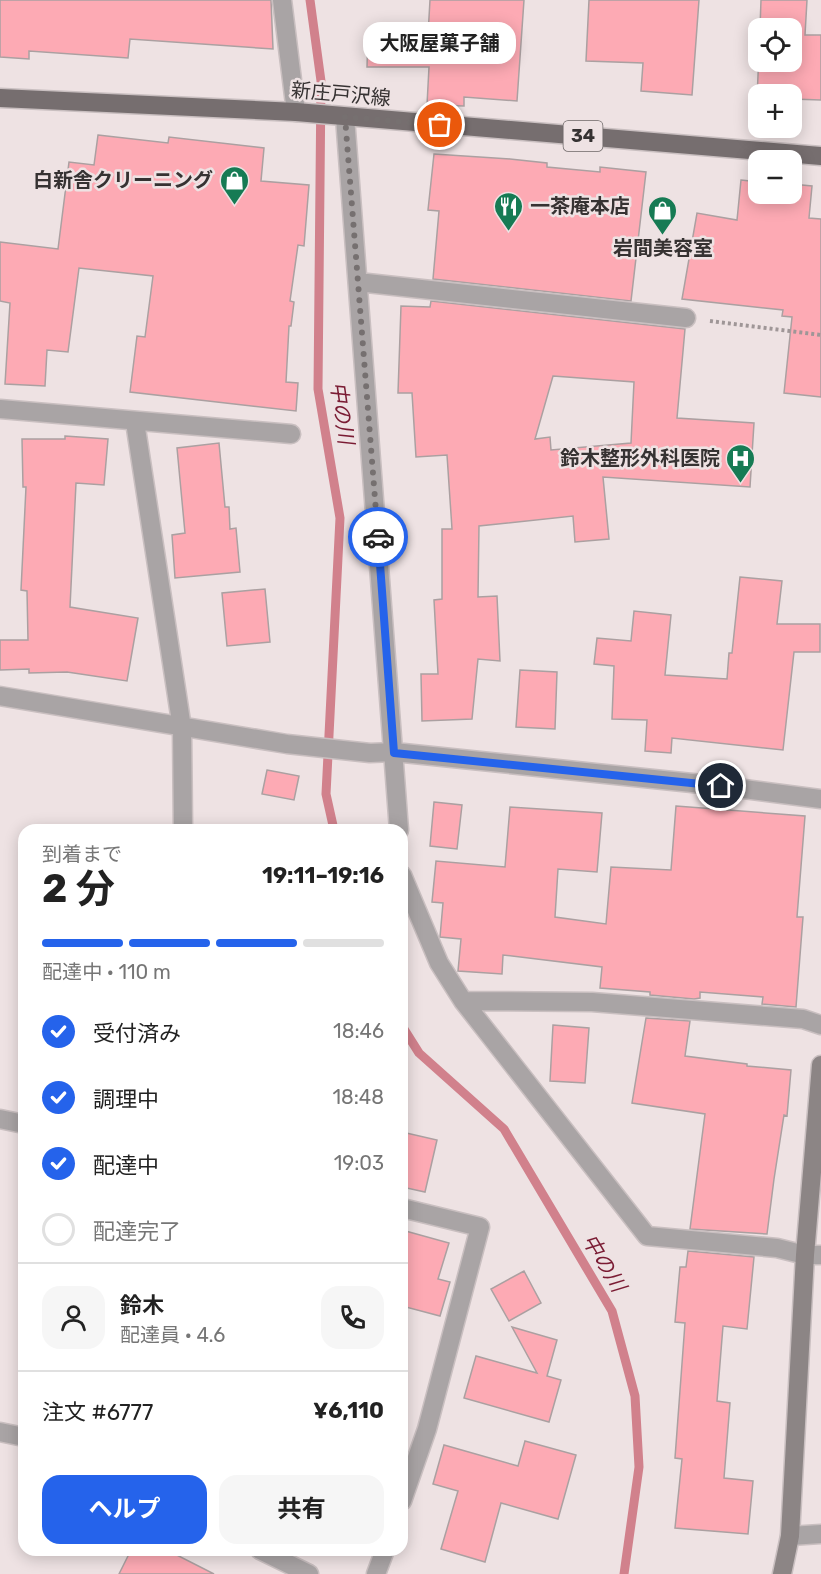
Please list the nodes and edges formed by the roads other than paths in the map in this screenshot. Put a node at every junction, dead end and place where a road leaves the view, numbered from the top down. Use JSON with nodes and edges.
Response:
{"nodes":[{"id":1,"x":282,"y":0,"type":"edge"},
{"id":2,"x":0,"y":98,"type":"edge"},
{"id":3,"x":296,"y":112,"type":"junction"},
{"id":4,"x":345,"y":117,"type":"junction"},
{"id":5,"x":821,"y":156,"type":"edge"},
{"id":6,"x":358,"y":282,"type":"junction"},
{"id":7,"x":686,"y":318,"type":"road end"},
{"id":8,"x":0,"y":409,"type":"edge"},
{"id":9,"x":135,"y":422,"type":"junction"},
{"id":10,"x":291,"y":434,"type":"dead end"},
{"id":11,"x":0,"y":696,"type":"edge"},
{"id":12,"x":182,"y":728,"type":"junction"},
{"id":13,"x":394,"y":753,"type":"junction"},
{"id":14,"x":821,"y":799,"type":"edge"},
{"id":15,"x":183,"y":824,"type":"edge"},
{"id":16,"x":399,"y":824,"type":"edge"},
{"id":17,"x":408,"y":888,"type":"edge"},
{"id":18,"x":463,"y":1001,"type":"junction"},
{"id":19,"x":821,"y":1025,"type":"edge"},
{"id":20,"x":821,"y":1065,"type":"edge"},
{"id":21,"x":0,"y":1119,"type":"edge"},
{"id":22,"x":18,"y":1123,"type":"edge"},
{"id":23,"x":408,"y":1209,"type":"edge"},
{"id":24,"x":813,"y":1255,"type":"edge"},
{"id":25,"x":0,"y":1432,"type":"edge"},
{"id":26,"x":18,"y":1436,"type":"edge"},
{"id":27,"x":408,"y":1484,"type":"edge"},
{"id":28,"x":821,"y":1534,"type":"edge"},
{"id":29,"x":790,"y":1536,"type":"junction"},
{"id":30,"x":272,"y":1556,"type":"edge"},
{"id":31,"x":383,"y":1556,"type":"edge"},
{"id":32,"x":309,"y":1574,"type":"edge"},
{"id":33,"x":376,"y":1574,"type":"edge"},
{"id":34,"x":782,"y":1574,"type":"edge"}],
"edges":[{"from":1,"to":3,"type":"street"},
{"from":2,"to":3,"type":"main road","name":"新庄戸沢線","number":"34"},
{"from":3,"to":4,"type":"main road","name":"新庄戸沢線","number":"34"},
{"from":4,"to":5,"type":"main road","name":"新庄戸沢線","number":"34"},
{"from":4,"to":6,"type":"street"},
{"from":6,"to":7,"type":"street"},
{"from":6,"to":13,"type":"street"},
{"from":8,"to":9,"type":"street"},
{"from":9,"to":10,"type":"street"},
{"from":9,"to":12,"type":"street"},
{"from":11,"to":12,"type":"street"},
{"from":12,"to":13,"type":"street"},
{"from":12,"to":15,"type":"street"},
{"from":13,"to":14,"type":"street"},
{"from":13,"to":16,"type":"street"},
{"from":17,"to":18,"type":"street"},
{"from":18,"to":19,"type":"street"},
{"from":18,"to":24,"type":"street"},
{"from":20,"to":24,"type":"street"},
{"from":21,"to":22,"type":"street"},
{"from":23,"to":27,"type":"street"},
{"from":24,"to":29,"type":"street"},
{"from":25,"to":26,"type":"street"},
{"from":28,"to":29,"type":"street"},
{"from":29,"to":34,"type":"street"},
{"from":30,"to":32,"type":"street"},
{"from":31,"to":33,"type":"street"}]}
